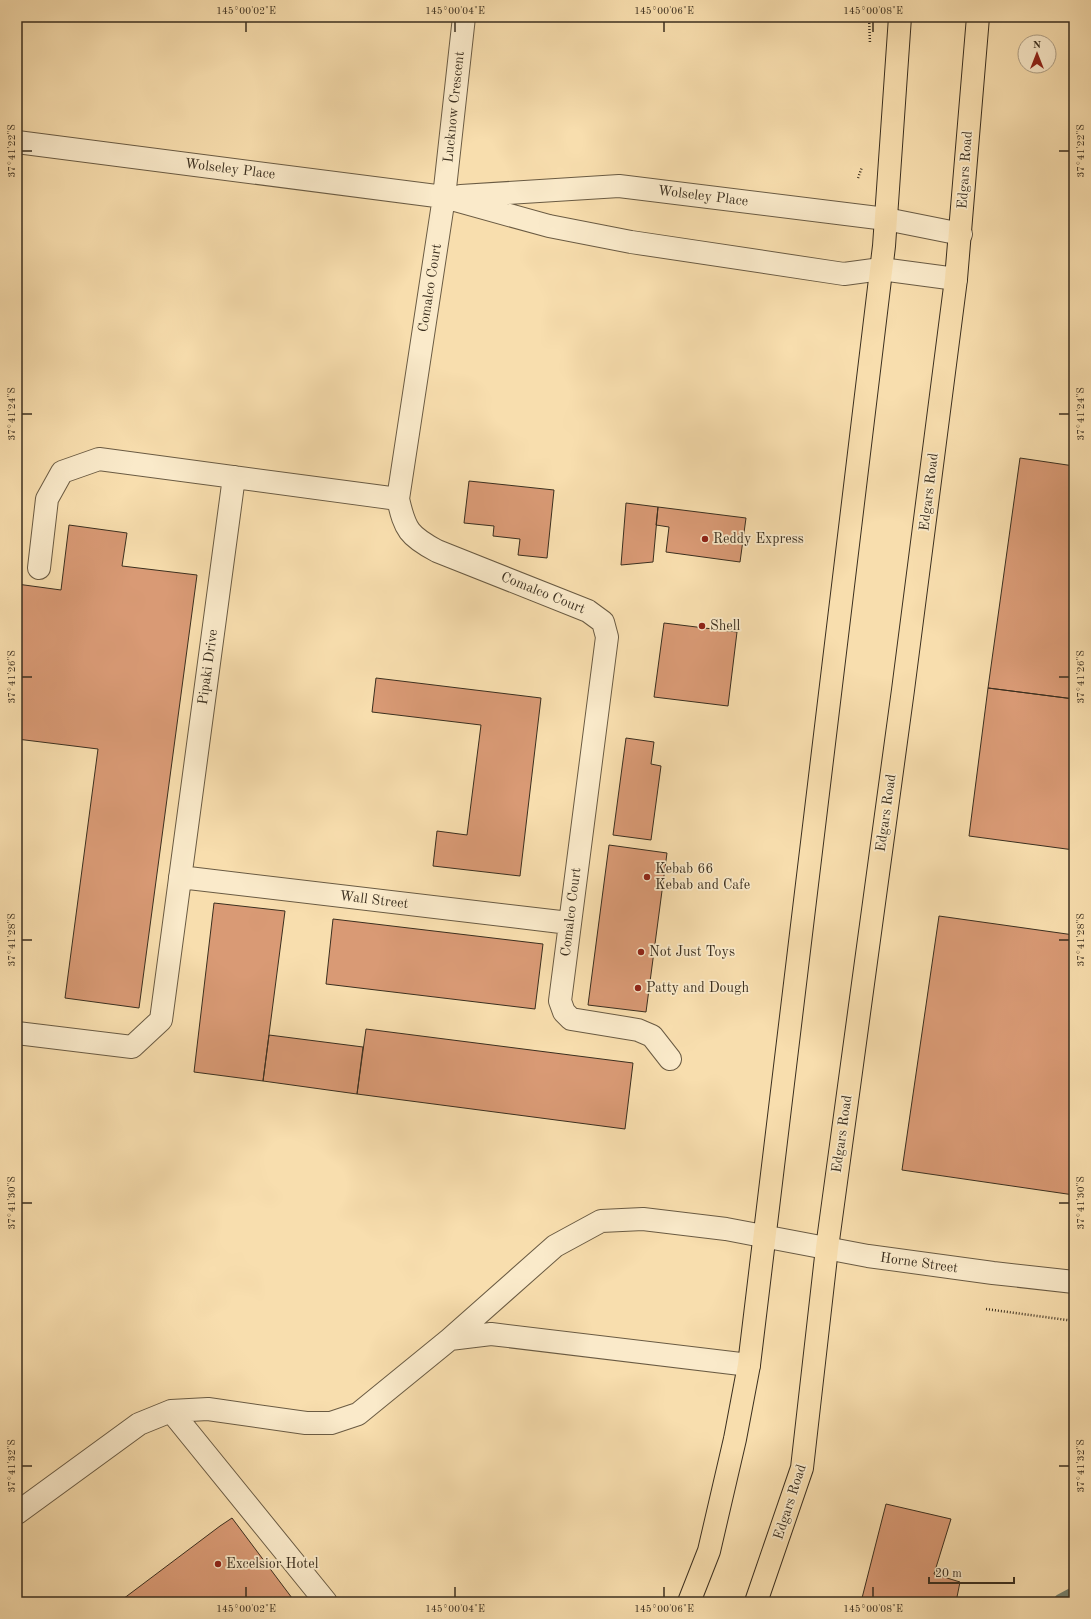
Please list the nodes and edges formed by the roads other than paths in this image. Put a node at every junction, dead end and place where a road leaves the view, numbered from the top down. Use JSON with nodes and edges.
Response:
{"nodes":[{"id":1,"x":464,"y":17,"type":"edge"},
{"id":2,"x":900,"y":17,"type":"edge"},
{"id":3,"x":978,"y":17,"type":"edge"},
{"id":4,"x":17,"y":142,"type":"edge"},
{"id":5,"x":444,"y":197,"type":"junction"},
{"id":6,"x":886,"y":219,"type":"junction"},
{"id":7,"x":961,"y":234,"type":"junction"},
{"id":8,"x":881,"y":269,"type":"junction"},
{"id":9,"x":956,"y":279,"type":"junction"},
{"id":10,"x":234,"y":478,"type":"junction"},
{"id":11,"x":398,"y":499,"type":"junction"},
{"id":12,"x":39,"y":568,"type":"dead end"},
{"id":13,"x":180,"y":877,"type":"junction"},
{"id":14,"x":569,"y":923,"type":"junction"},
{"id":15,"x":17,"y":1032,"type":"edge"},
{"id":16,"x":670,"y":1059,"type":"dead end"},
{"id":17,"x":765,"y":1235,"type":"junction"},
{"id":18,"x":827,"y":1248,"type":"junction"},
{"id":19,"x":1074,"y":1282,"type":"edge"},
{"id":20,"x":450,"y":1339,"type":"junction"},
{"id":21,"x":749,"y":1365,"type":"junction"},
{"id":22,"x":171,"y":1411,"type":"junction"},
{"id":23,"x":17,"y":1513,"type":"edge"},
{"id":24,"x":326,"y":1602,"type":"edge"},
{"id":25,"x":689,"y":1602,"type":"edge"},
{"id":26,"x":756,"y":1602,"type":"edge"}],
"edges":[{"from":1,"to":5,"type":"street","name":"Lucknow Crescent"},
{"from":2,"to":6,"type":"main road"},
{"from":3,"to":7,"type":"main road","name":"Edgars Road"},
{"from":4,"to":5,"type":"street","name":"Wolseley Place"},
{"from":5,"to":6,"type":"street","name":"Wolseley Place"},
{"from":5,"to":8,"type":"street","name":"Wolseley Place"},
{"from":5,"to":11,"type":"street","name":"Comalco Court"},
{"from":6,"to":7,"type":"street","name":"Wolseley Place"},
{"from":6,"to":8,"type":"main road"},
{"from":7,"to":9,"type":"main road","name":"Edgars Road"},
{"from":8,"to":9,"type":"street","name":"Wolseley Place"},
{"from":8,"to":17,"type":"main road"},
{"from":9,"to":18,"type":"main road","name":"Edgars Road"},
{"from":10,"to":11,"type":"street"},
{"from":10,"to":12,"type":"street"},
{"from":10,"to":13,"type":"street","name":"Pipaki Drive"},
{"from":11,"to":14,"type":"street","name":"Comalco Court"},
{"from":13,"to":14,"type":"street","name":"Wall Street"},
{"from":13,"to":15,"type":"street","name":"Pipaki Drive"},
{"from":14,"to":16,"type":"street","name":"Comalco Court"},
{"from":17,"to":18,"type":"street","name":"Horne Street"},
{"from":17,"to":20,"type":"street","name":"Horne Street"},
{"from":17,"to":21,"type":"main road"},
{"from":18,"to":19,"type":"street","name":"Horne Street"},
{"from":18,"to":26,"type":"main road","name":"Edgars Road"},
{"from":20,"to":21,"type":"street"},
{"from":20,"to":22,"type":"street","name":"Horne Street"},
{"from":21,"to":25,"type":"main road"},
{"from":22,"to":23,"type":"street","name":"Horne Street"},
{"from":22,"to":24,"type":"street"}]}
